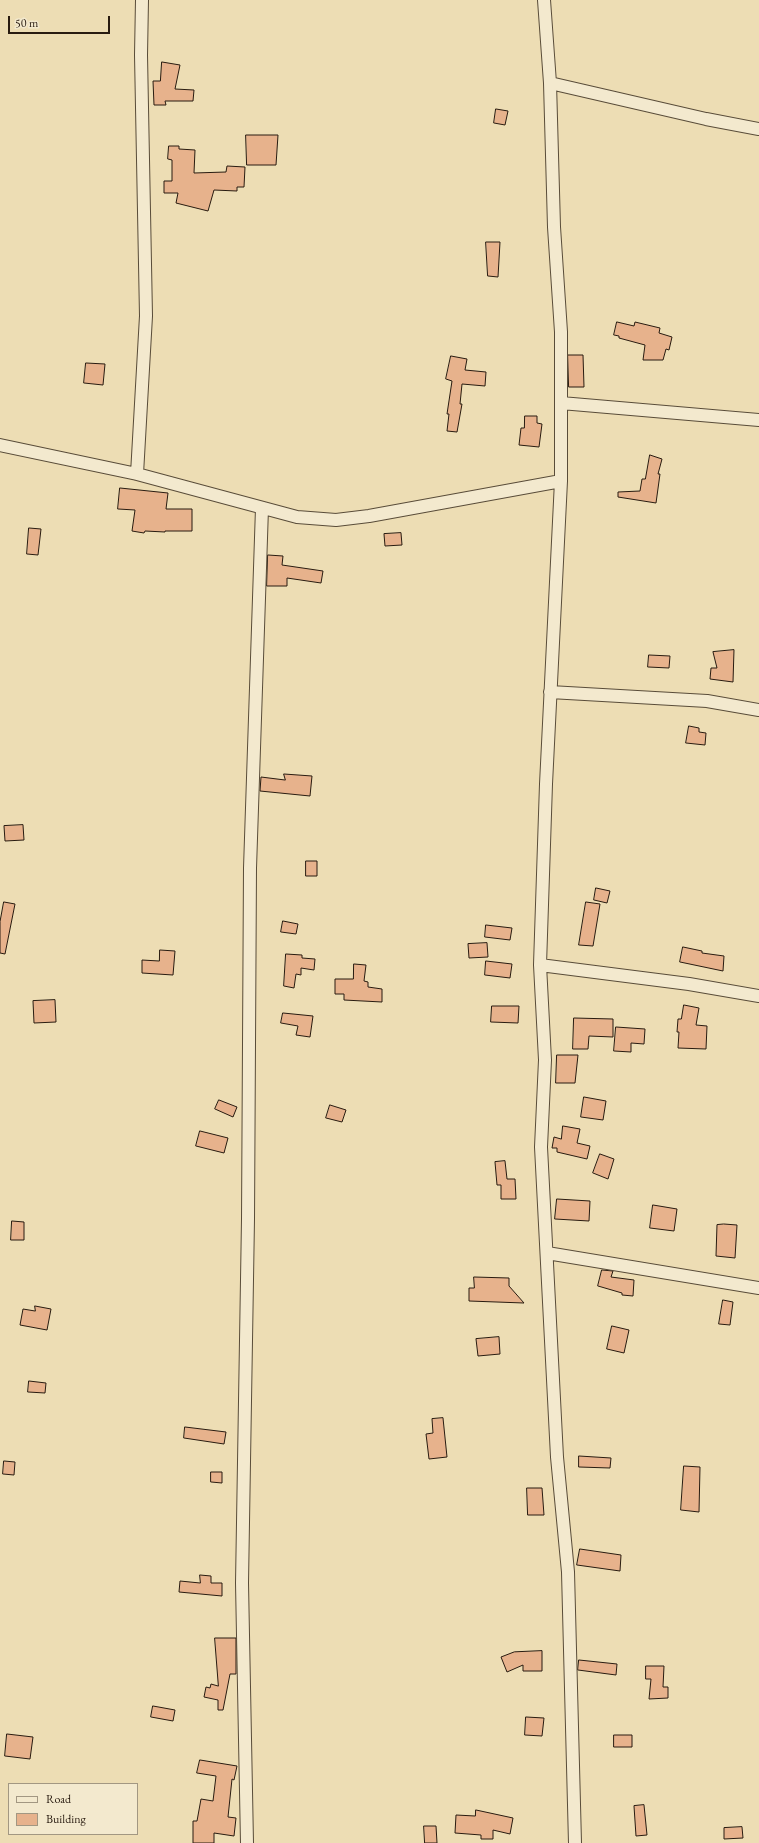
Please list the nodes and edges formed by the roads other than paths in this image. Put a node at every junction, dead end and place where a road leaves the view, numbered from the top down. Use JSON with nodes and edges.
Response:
{"nodes":[{"id":1,"x":142,"y":0,"type":"edge"},
{"id":2,"x":544,"y":0,"type":"edge"},
{"id":3,"x":550,"y":83,"type":"junction"},
{"id":4,"x":759,"y":129,"type":"edge"},
{"id":5,"x":561,"y":403,"type":"junction"},
{"id":6,"x":759,"y":420,"type":"edge"},
{"id":7,"x":0,"y":445,"type":"edge"},
{"id":8,"x":137,"y":474,"type":"junction"},
{"id":9,"x":560,"y":481,"type":"junction"},
{"id":10,"x":262,"y":508,"type":"junction"},
{"id":11,"x":550,"y":692,"type":"junction"},
{"id":12,"x":759,"y":710,"type":"edge"},
{"id":13,"x":540,"y":966,"type":"junction"},
{"id":14,"x":759,"y":996,"type":"edge"},
{"id":15,"x":547,"y":1253,"type":"junction"},
{"id":16,"x":759,"y":1288,"type":"edge"},
{"id":17,"x":247,"y":1843,"type":"edge"},
{"id":18,"x":574,"y":1843,"type":"edge"}],
"edges":[{"from":1,"to":8,"type":"street"},
{"from":2,"to":3,"type":"street"},
{"from":3,"to":4,"type":"street"},
{"from":3,"to":5,"type":"street"},
{"from":5,"to":6,"type":"street"},
{"from":5,"to":9,"type":"street"},
{"from":7,"to":8,"type":"street"},
{"from":8,"to":10,"type":"street"},
{"from":9,"to":10,"type":"street"},
{"from":9,"to":11,"type":"street"},
{"from":10,"to":17,"type":"street"},
{"from":11,"to":12,"type":"street"},
{"from":11,"to":13,"type":"street"},
{"from":13,"to":14,"type":"street"},
{"from":13,"to":15,"type":"street"},
{"from":15,"to":16,"type":"street"},
{"from":15,"to":18,"type":"street"}]}
